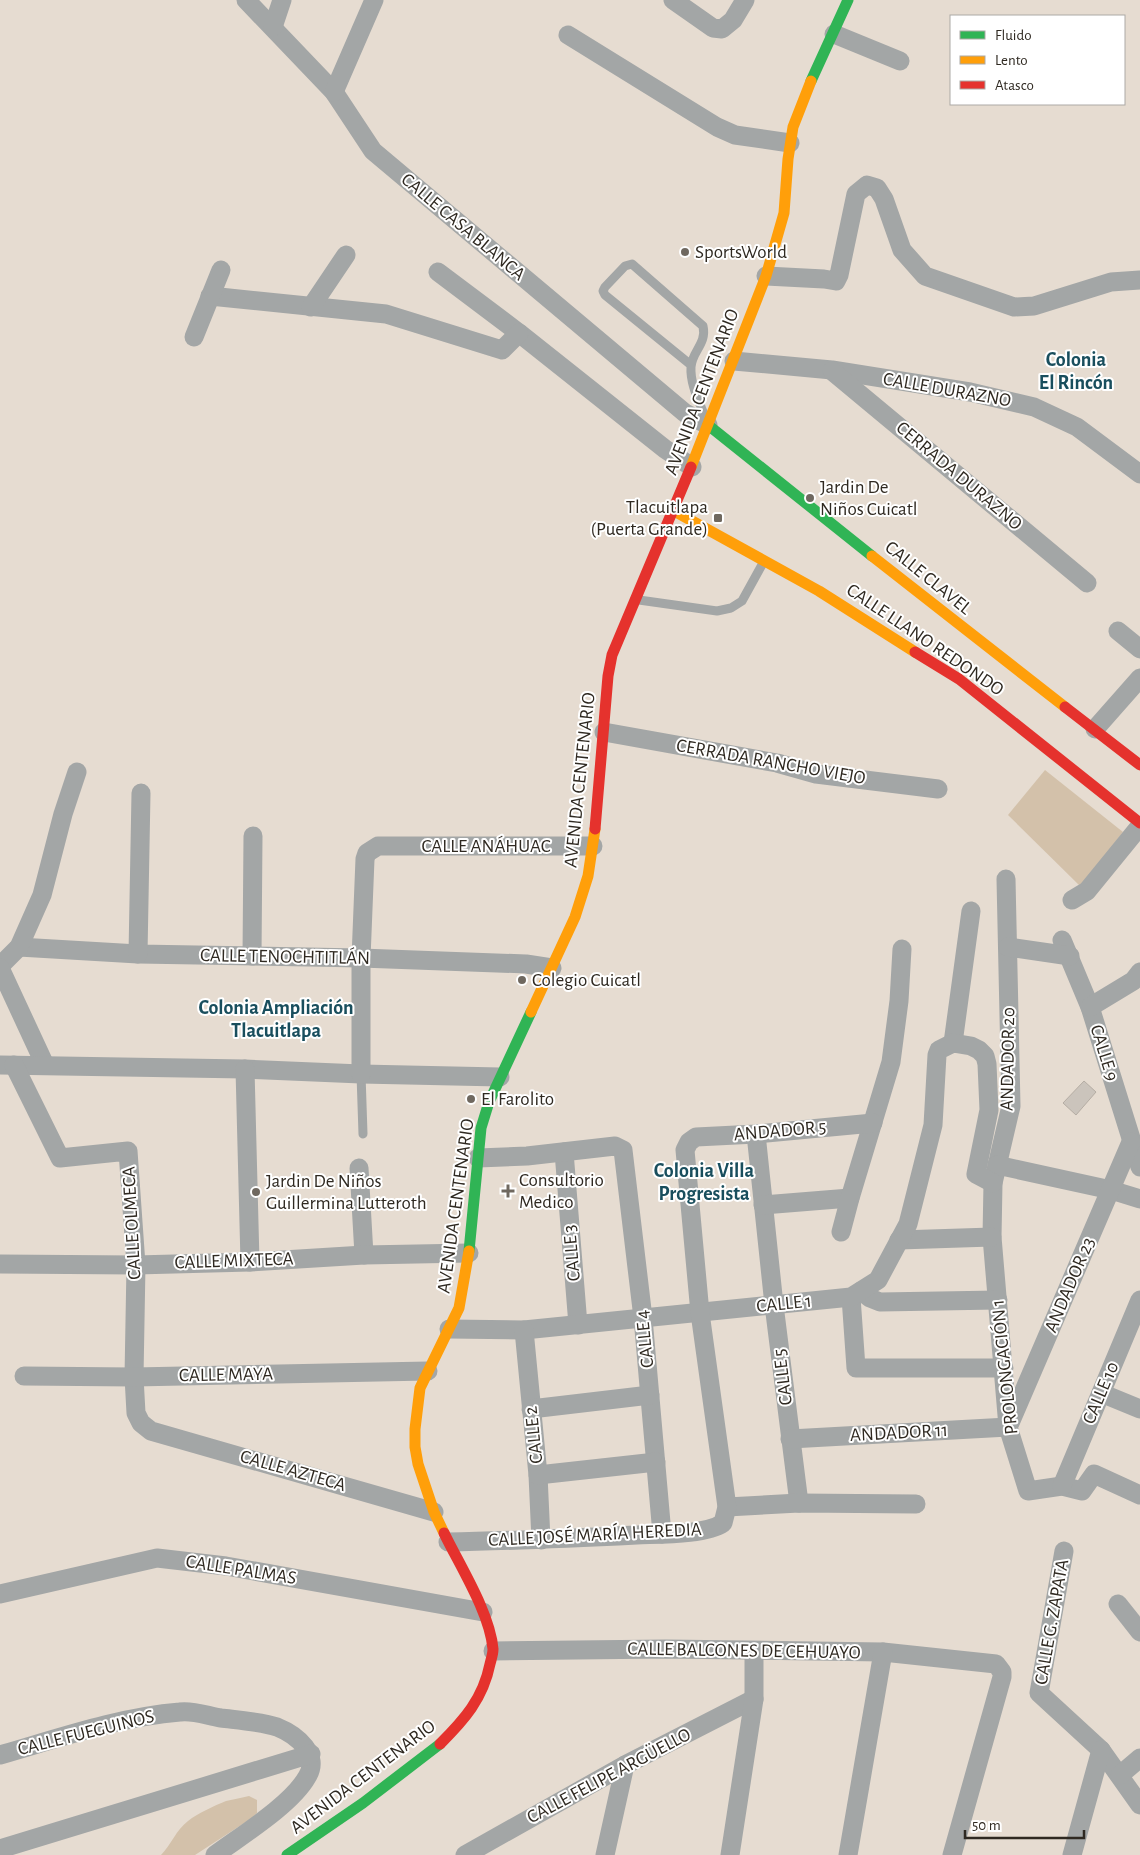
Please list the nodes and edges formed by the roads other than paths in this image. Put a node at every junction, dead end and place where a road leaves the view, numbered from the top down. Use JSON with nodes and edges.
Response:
{"nodes":[{"id":1,"x":246,"y":0,"type":"edge"},
{"id":2,"x":282,"y":0,"type":"edge"},
{"id":3,"x":374,"y":0,"type":"edge"},
{"id":4,"x":674,"y":0,"type":"edge"},
{"id":5,"x":745,"y":0,"type":"edge"},
{"id":6,"x":848,"y":0,"type":"edge"},
{"id":7,"x":273,"y":27,"type":"junction"},
{"id":8,"x":834,"y":34,"type":"junction"},
{"id":9,"x":568,"y":35,"type":"dead end"},
{"id":10,"x":900,"y":61,"type":"dead end"},
{"id":11,"x":334,"y":92,"type":"junction"},
{"id":12,"x":790,"y":143,"type":"junction"},
{"id":13,"x":346,"y":255,"type":"dead end"},
{"id":14,"x":221,"y":270,"type":"dead end"},
{"id":15,"x":438,"y":272,"type":"dead end"},
{"id":16,"x":766,"y":276,"type":"junction"},
{"id":17,"x":1140,"y":280,"type":"edge"},
{"id":18,"x":210,"y":296,"type":"junction"},
{"id":19,"x":311,"y":306,"type":"junction"},
{"id":20,"x":519,"y":333,"type":"junction"},
{"id":21,"x":194,"y":337,"type":"dead end"},
{"id":22,"x":734,"y":361,"type":"junction"},
{"id":23,"x":691,"y":365,"type":"junction"},
{"id":24,"x":832,"y":370,"type":"junction"},
{"id":25,"x":708,"y":425,"type":"junction"},
{"id":26,"x":692,"y":467,"type":"junction"},
{"id":27,"x":1140,"y":474,"type":"edge"},
{"id":28,"x":674,"y":511,"type":"junction"},
{"id":29,"x":764,"y":560,"type":"junction"},
{"id":30,"x":1087,"y":583,"type":"dead end"},
{"id":31,"x":635,"y":600,"type":"junction"},
{"id":32,"x":1118,"y":631,"type":"dead end"},
{"id":33,"x":983,"y":649,"type":"joint"},
{"id":34,"x":1140,"y":649,"type":"edge"},
{"id":35,"x":1140,"y":678,"type":"edge"},
{"id":36,"x":1095,"y":729,"type":"junction"},
{"id":37,"x":604,"y":732,"type":"junction"},
{"id":38,"x":1140,"y":765,"type":"edge"},
{"id":39,"x":77,"y":772,"type":"dead end"},
{"id":40,"x":938,"y":789,"type":"dead end"},
{"id":41,"x":141,"y":793,"type":"dead end"},
{"id":42,"x":1140,"y":825,"type":"edge"},
{"id":43,"x":253,"y":836,"type":"dead end"},
{"id":44,"x":593,"y":846,"type":"junction"},
{"id":45,"x":1006,"y":879,"type":"dead end"},
{"id":46,"x":1072,"y":900,"type":"dead end"},
{"id":47,"x":971,"y":912,"type":"dead end"},
{"id":48,"x":19,"y":947,"type":"junction"},
{"id":49,"x":1008,"y":947,"type":"junction"},
{"id":50,"x":902,"y":950,"type":"dead end"},
{"id":51,"x":138,"y":954,"type":"junction"},
{"id":52,"x":252,"y":956,"type":"junction"},
{"id":53,"x":361,"y":958,"type":"junction"},
{"id":54,"x":0,"y":967,"type":"edge"},
{"id":55,"x":552,"y":968,"type":"junction"},
{"id":56,"x":1140,"y":972,"type":"edge"},
{"id":57,"x":1090,"y":1007,"type":"junction"},
{"id":58,"x":954,"y":1043,"type":"junction"},
{"id":59,"x":7,"y":1065,"type":"edge"},
{"id":60,"x":45,"y":1065,"type":"junction"},
{"id":61,"x":245,"y":1069,"type":"junction"},
{"id":62,"x":361,"y":1074,"type":"junction"},
{"id":63,"x":500,"y":1077,"type":"junction"},
{"id":64,"x":873,"y":1122,"type":"junction"},
{"id":65,"x":363,"y":1134,"type":"dead end"},
{"id":66,"x":756,"y":1134,"type":"junction"},
{"id":67,"x":1131,"y":1142,"type":"junction"},
{"id":68,"x":564,"y":1152,"type":"junction"},
{"id":69,"x":478,"y":1158,"type":"junction"},
{"id":70,"x":1140,"y":1167,"type":"edge"},
{"id":71,"x":359,"y":1168,"type":"dead end"},
{"id":72,"x":995,"y":1174,"type":"junction"},
{"id":73,"x":1111,"y":1190,"type":"junction"},
{"id":74,"x":850,"y":1198,"type":"junction"},
{"id":75,"x":1140,"y":1200,"type":"edge"},
{"id":76,"x":763,"y":1205,"type":"junction"},
{"id":77,"x":842,"y":1232,"type":"dead end"},
{"id":78,"x":992,"y":1237,"type":"junction"},
{"id":79,"x":899,"y":1240,"type":"junction"},
{"id":80,"x":469,"y":1252,"type":"junction"},
{"id":81,"x":364,"y":1254,"type":"junction"},
{"id":82,"x":250,"y":1262,"type":"junction"},
{"id":83,"x":0,"y":1264,"type":"edge"},
{"id":84,"x":136,"y":1265,"type":"junction"},
{"id":85,"x":856,"y":1294,"type":"junction"},
{"id":86,"x":998,"y":1300,"type":"junction"},
{"id":87,"x":774,"y":1305,"type":"junction"},
{"id":88,"x":1138,"y":1311,"type":"edge"},
{"id":89,"x":700,"y":1313,"type":"junction"},
{"id":90,"x":643,"y":1318,"type":"junction"},
{"id":91,"x":578,"y":1325,"type":"junction"},
{"id":92,"x":449,"y":1329,"type":"junction"},
{"id":93,"x":524,"y":1330,"type":"junction"},
{"id":94,"x":1004,"y":1368,"type":"junction"},
{"id":95,"x":428,"y":1370,"type":"junction"},
{"id":96,"x":24,"y":1376,"type":"dead end"},
{"id":97,"x":134,"y":1377,"type":"junction"},
{"id":98,"x":1101,"y":1394,"type":"junction"},
{"id":99,"x":650,"y":1395,"type":"junction"},
{"id":100,"x":531,"y":1409,"type":"junction"},
{"id":101,"x":1140,"y":1410,"type":"edge"},
{"id":102,"x":1008,"y":1427,"type":"junction"},
{"id":103,"x":151,"y":1431,"type":"joint"},
{"id":104,"x":790,"y":1439,"type":"junction"},
{"id":105,"x":656,"y":1462,"type":"junction"},
{"id":106,"x":538,"y":1475,"type":"junction"},
{"id":107,"x":1062,"y":1486,"type":"junction"},
{"id":108,"x":1140,"y":1495,"type":"edge"},
{"id":109,"x":799,"y":1503,"type":"junction"},
{"id":110,"x":916,"y":1504,"type":"dead end"},
{"id":111,"x":727,"y":1507,"type":"junction"},
{"id":112,"x":434,"y":1512,"type":"junction"},
{"id":113,"x":662,"y":1534,"type":"junction"},
{"id":114,"x":541,"y":1540,"type":"junction"},
{"id":115,"x":448,"y":1542,"type":"junction"},
{"id":116,"x":1064,"y":1551,"type":"dead end"},
{"id":117,"x":0,"y":1594,"type":"edge"},
{"id":118,"x":1118,"y":1604,"type":"dead end"},
{"id":119,"x":483,"y":1612,"type":"junction"},
{"id":120,"x":1140,"y":1632,"type":"edge"},
{"id":121,"x":754,"y":1650,"type":"junction"},
{"id":122,"x":493,"y":1651,"type":"junction"},
{"id":123,"x":883,"y":1652,"type":"junction"},
{"id":124,"x":754,"y":1699,"type":"junction"},
{"id":125,"x":1102,"y":1750,"type":"junction"},
{"id":126,"x":0,"y":1754,"type":"edge"},
{"id":127,"x":311,"y":1754,"type":"junction"},
{"id":128,"x":1140,"y":1758,"type":"edge"},
{"id":129,"x":625,"y":1765,"type":"junction"},
{"id":130,"x":1120,"y":1776,"type":"junction"},
{"id":131,"x":1140,"y":1805,"type":"edge"},
{"id":132,"x":0,"y":1849,"type":"edge"},
{"id":133,"x":215,"y":1855,"type":"edge"},
{"id":134,"x":287,"y":1855,"type":"edge"},
{"id":135,"x":465,"y":1855,"type":"edge"},
{"id":136,"x":605,"y":1855,"type":"edge"},
{"id":137,"x":730,"y":1855,"type":"edge"},
{"id":138,"x":848,"y":1855,"type":"edge"},
{"id":139,"x":952,"y":1855,"type":"edge"},
{"id":140,"x":1072,"y":1855,"type":"edge"}],
"edges":[{"from":1,"to":7,"type":"street","name":"CALLE CASA BLANCA"},
{"from":2,"to":7,"type":"street"},
{"from":3,"to":11,"type":"street"},
{"from":4,"to":5,"type":"street"},
{"from":6,"to":8,"type":"main road","name":"AVENIDA CENTENARIO"},
{"from":7,"to":11,"type":"street","name":"CALLE CASA BLANCA"},
{"from":8,"to":10,"type":"street"},
{"from":8,"to":12,"type":"main road","name":"AVENIDA CENTENARIO"},
{"from":9,"to":12,"type":"street"},
{"from":11,"to":25,"type":"street","name":"CALLE CASA BLANCA"},
{"from":12,"to":16,"type":"main road","name":"AVENIDA CENTENARIO"},
{"from":13,"to":19,"type":"street"},
{"from":14,"to":18,"type":"street"},
{"from":15,"to":20,"type":"street"},
{"from":16,"to":17,"type":"street"},
{"from":16,"to":22,"type":"main road","name":"AVENIDA CENTENARIO"},
{"from":18,"to":19,"type":"street"},
{"from":18,"to":21,"type":"street"},
{"from":19,"to":20,"type":"street"},
{"from":20,"to":26,"type":"street"},
{"from":22,"to":24,"type":"street","name":"CALLE DURAZNO"},
{"from":22,"to":25,"type":"main road","name":"AVENIDA CENTENARIO"},
{"from":23,"to":23,"type":"lane"},
{"from":23,"to":25,"type":"lane"},
{"from":24,"to":27,"type":"street","name":"CALLE DURAZNO"},
{"from":24,"to":30,"type":"street","name":"CERRADA DURAZNO"},
{"from":25,"to":26,"type":"main road","name":"AVENIDA CENTENARIO"},
{"from":25,"to":33,"type":"main road","name":"CALLE CLAVEL"},
{"from":26,"to":28,"type":"main road","name":"AVENIDA CENTENARIO"},
{"from":28,"to":29,"type":"main road","name":"CALLE LLANO REDONDO"},
{"from":28,"to":31,"type":"main road","name":"AVENIDA CENTENARIO"},
{"from":29,"to":31,"type":"lane"},
{"from":29,"to":42,"type":"main road","name":"CALLE LLANO REDONDO"},
{"from":31,"to":37,"type":"main road","name":"AVENIDA CENTENARIO"},
{"from":32,"to":34,"type":"street"},
{"from":33,"to":36,"type":"main road","name":"CALLE LLANO REDONDO"},
{"from":35,"to":36,"type":"street"},
{"from":36,"to":38,"type":"main road","name":"CALLE LLANO REDONDO"},
{"from":37,"to":40,"type":"street","name":"CERRADA RANCHO VIEJO"},
{"from":37,"to":44,"type":"main road","name":"AVENIDA CENTENARIO"},
{"from":39,"to":48,"type":"street"},
{"from":41,"to":51,"type":"street"},
{"from":42,"to":46,"type":"street"},
{"from":43,"to":52,"type":"street"},
{"from":44,"to":53,"type":"street","name":"CALLE ANÁHUAC"},
{"from":44,"to":55,"type":"main road","name":"AVENIDA CENTENARIO"},
{"from":45,"to":49,"type":"street","name":"ANDADOR 20"},
{"from":47,"to":58,"type":"street"},
{"from":48,"to":51,"type":"street","name":"CALLE TENOCHTITLÁN"},
{"from":48,"to":54,"type":"street"},
{"from":49,"to":57,"type":"street","name":"CALLE 9"},
{"from":49,"to":72,"type":"street","name":"ANDADOR 20"},
{"from":50,"to":64,"type":"street"},
{"from":51,"to":52,"type":"street","name":"CALLE TENOCHTITLÁN"},
{"from":52,"to":53,"type":"street","name":"CALLE TENOCHTITLÁN"},
{"from":53,"to":55,"type":"street","name":"CALLE TENOCHTITLÁN"},
{"from":53,"to":62,"type":"street"},
{"from":54,"to":60,"type":"street"},
{"from":55,"to":63,"type":"main road","name":"AVENIDA CENTENARIO"},
{"from":56,"to":57,"type":"street"},
{"from":57,"to":67,"type":"street","name":"CALLE 9"},
{"from":58,"to":72,"type":"street"},
{"from":58,"to":79,"type":"street"},
{"from":59,"to":60,"type":"street"},
{"from":59,"to":84,"type":"street","name":"CALLE OLMECA"},
{"from":60,"to":61,"type":"street"},
{"from":61,"to":62,"type":"street"},
{"from":61,"to":82,"type":"street"},
{"from":62,"to":63,"type":"street"},
{"from":62,"to":65,"type":"lane"},
{"from":63,"to":69,"type":"main road","name":"AVENIDA CENTENARIO"},
{"from":64,"to":66,"type":"street","name":"ANDADOR 5"},
{"from":64,"to":74,"type":"street"},
{"from":66,"to":76,"type":"street","name":"CALLE 5"},
{"from":66,"to":89,"type":"street","name":"ANDADOR 5"},
{"from":67,"to":70,"type":"street","name":"CALLE 9"},
{"from":67,"to":73,"type":"street","name":"ANDADOR 23"},
{"from":68,"to":69,"type":"street"},
{"from":68,"to":90,"type":"street","name":"CALLE 4"},
{"from":68,"to":91,"type":"street","name":"CALLE 3"},
{"from":69,"to":80,"type":"main road","name":"AVENIDA CENTENARIO"},
{"from":71,"to":81,"type":"street"},
{"from":72,"to":73,"type":"street"},
{"from":72,"to":78,"type":"street","name":"ANDADOR 20"},
{"from":73,"to":75,"type":"street"},
{"from":73,"to":102,"type":"street","name":"ANDADOR 23"},
{"from":74,"to":76,"type":"street"},
{"from":74,"to":77,"type":"street"},
{"from":76,"to":87,"type":"street","name":"CALLE 5"},
{"from":78,"to":79,"type":"street"},
{"from":78,"to":86,"type":"street","name":"PROLONGACIÓN 1"},
{"from":79,"to":85,"type":"street"},
{"from":80,"to":81,"type":"street","name":"CALLE MIXTECA"},
{"from":80,"to":92,"type":"main road","name":"AVENIDA CENTENARIO"},
{"from":81,"to":82,"type":"street","name":"CALLE MIXTECA"},
{"from":82,"to":84,"type":"street","name":"CALLE MIXTECA"},
{"from":83,"to":84,"type":"street","name":"CALLE MIXTECA"},
{"from":84,"to":97,"type":"street","name":"CALLE OLMECA"},
{"from":85,"to":86,"type":"street"},
{"from":85,"to":87,"type":"street","name":"CALLE 1"},
{"from":85,"to":94,"type":"street"},
{"from":86,"to":94,"type":"street","name":"PROLONGACIÓN 1"},
{"from":87,"to":89,"type":"street","name":"CALLE 1"},
{"from":87,"to":104,"type":"street","name":"CALLE 5"},
{"from":88,"to":98,"type":"street","name":"CALLE 10"},
{"from":89,"to":90,"type":"street","name":"CALLE 1"},
{"from":89,"to":111,"type":"street"},
{"from":90,"to":91,"type":"street","name":"CALLE 1"},
{"from":90,"to":99,"type":"street","name":"CALLE 4"},
{"from":91,"to":93,"type":"street","name":"CALLE 1"},
{"from":92,"to":93,"type":"street","name":"CALLE 1"},
{"from":92,"to":95,"type":"main road","name":"AVENIDA CENTENARIO"},
{"from":93,"to":100,"type":"street","name":"CALLE 2"},
{"from":94,"to":102,"type":"street","name":"PROLONGACIÓN 1"},
{"from":95,"to":97,"type":"street","name":"CALLE MAYA"},
{"from":95,"to":112,"type":"main road","name":"AVENIDA CENTENARIO"},
{"from":96,"to":97,"type":"street","name":"CALLE MAYA"},
{"from":97,"to":103,"type":"street","name":"CALLE OLMECA"},
{"from":98,"to":101,"type":"street"},
{"from":98,"to":107,"type":"street","name":"CALLE 10"},
{"from":99,"to":100,"type":"street"},
{"from":99,"to":105,"type":"street","name":"CALLE 4"},
{"from":100,"to":106,"type":"street","name":"CALLE 2"},
{"from":102,"to":104,"type":"street","name":"ANDADOR 11"},
{"from":102,"to":107,"type":"street","name":"PROLONGACIÓN 1"},
{"from":103,"to":112,"type":"street","name":"CALLE AZTECA"},
{"from":104,"to":109,"type":"street","name":"CALLE 5"},
{"from":105,"to":106,"type":"street"},
{"from":105,"to":113,"type":"street","name":"CALLE 4"},
{"from":106,"to":114,"type":"street","name":"CALLE 2"},
{"from":107,"to":108,"type":"street"},
{"from":109,"to":110,"type":"street"},
{"from":109,"to":111,"type":"street"},
{"from":111,"to":113,"type":"street","name":"CALLE JOSÉ MARÍA HEREDIA"},
{"from":112,"to":115,"type":"main road","name":"AVENIDA CENTENARIO"},
{"from":113,"to":114,"type":"street","name":"CALLE JOSÉ MARÍA HEREDIA"},
{"from":114,"to":115,"type":"street","name":"CALLE JOSÉ MARÍA HEREDIA"},
{"from":115,"to":119,"type":"main road","name":"AVENIDA CENTENARIO"},
{"from":116,"to":125,"type":"street","name":"CALLE G. ZAPATA"},
{"from":117,"to":119,"type":"street","name":"CALLE PALMAS"},
{"from":118,"to":120,"type":"street"},
{"from":119,"to":122,"type":"main road","name":"AVENIDA CENTENARIO"},
{"from":121,"to":122,"type":"street","name":"CALLE BALCONES DE CEHUAYO"},
{"from":121,"to":123,"type":"street","name":"CALLE BALCONES DE CEHUAYO"},
{"from":121,"to":124,"type":"street"},
{"from":122,"to":134,"type":"main road","name":"AVENIDA CENTENARIO"},
{"from":123,"to":138,"type":"street"},
{"from":123,"to":139,"type":"street","name":"CALLE BALCONES DE CEHUAYO"},
{"from":124,"to":129,"type":"street","name":"CALLE FELIPE ARGÜELLO"},
{"from":124,"to":137,"type":"street"},
{"from":125,"to":130,"type":"street","name":"CALLE G. ZAPATA"},
{"from":125,"to":140,"type":"street"},
{"from":126,"to":127,"type":"street","name":"CALLE FUEGUINOS"},
{"from":127,"to":132,"type":"street"},
{"from":127,"to":133,"type":"street"},
{"from":128,"to":130,"type":"street"},
{"from":129,"to":135,"type":"street","name":"CALLE FELIPE ARGÜELLO"},
{"from":129,"to":136,"type":"street"},
{"from":130,"to":131,"type":"street","name":"CALLE G. ZAPATA"}]}
